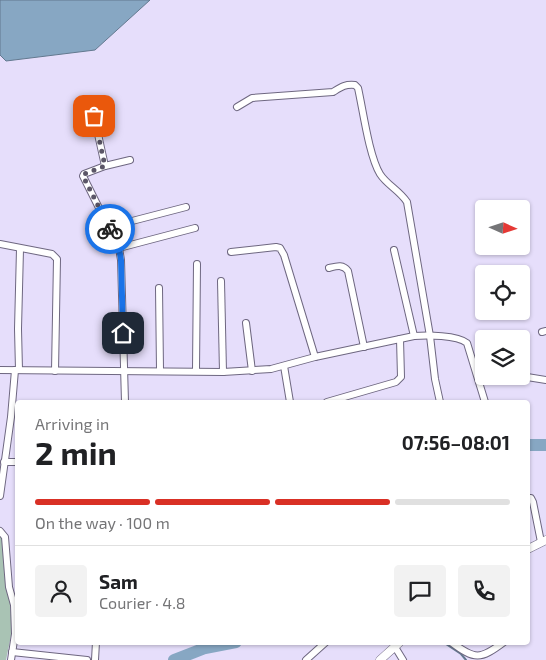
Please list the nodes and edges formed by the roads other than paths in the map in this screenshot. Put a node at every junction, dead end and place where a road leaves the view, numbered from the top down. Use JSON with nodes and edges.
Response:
{"nodes":[{"id":1,"x":237,"y":107,"type":"dead end"},
{"id":2,"x":94,"y":116,"type":"dead end"},
{"id":3,"x":130,"y":160,"type":"dead end"},
{"id":4,"x":105,"y":166,"type":"junction"},
{"id":5,"x":186,"y":207,"type":"dead end"},
{"id":6,"x":109,"y":227,"type":"junction"},
{"id":7,"x":194,"y":228,"type":"dead end"},
{"id":8,"x":0,"y":244,"type":"edge"},
{"id":9,"x":20,"y":248,"type":"junction"},
{"id":10,"x":119,"y":248,"type":"junction"},
{"id":11,"x":394,"y":250,"type":"dead end"},
{"id":12,"x":231,"y":252,"type":"dead end"},
{"id":13,"x":197,"y":264,"type":"dead end"},
{"id":14,"x":329,"y":268,"type":"dead end"},
{"id":15,"x":221,"y":281,"type":"dead end"},
{"id":16,"x":159,"y":288,"type":"dead end"},
{"id":17,"x":246,"y":323,"type":"dead end"},
{"id":18,"x":414,"y":336,"type":"junction"},
{"id":19,"x":430,"y":336,"type":"junction"},
{"id":20,"x":400,"y":339,"type":"junction"},
{"id":21,"x":364,"y":347,"type":"junction"},
{"id":22,"x":315,"y":357,"type":"junction"},
{"id":23,"x":284,"y":366,"type":"junction"},
{"id":24,"x":0,"y":370,"type":"edge"},
{"id":25,"x":17,"y":370,"type":"junction"},
{"id":26,"x":124,"y":370,"type":"junction"},
{"id":27,"x":160,"y":370,"type":"junction"},
{"id":28,"x":196,"y":370,"type":"junction"},
{"id":29,"x":55,"y":371,"type":"junction"},
{"id":30,"x":252,"y":371,"type":"junction"},
{"id":31,"x":223,"y":372,"type":"junction"},
{"id":32,"x":530,"y":377,"type":"edge"},
{"id":33,"x":546,"y":380,"type":"edge"},
{"id":34,"x":15,"y":400,"type":"edge"},
{"id":35,"x":125,"y":400,"type":"edge"},
{"id":36,"x":290,"y":400,"type":"edge"},
{"id":37,"x":334,"y":400,"type":"edge"},
{"id":38,"x":440,"y":400,"type":"edge"},
{"id":39,"x":484,"y":400,"type":"edge"},
{"id":40,"x":15,"y":401,"type":"edge"},
{"id":41,"x":14,"y":417,"type":"edge"},
{"id":42,"x":4,"y":462,"type":"junction"},
{"id":43,"x":15,"y":462,"type":"edge"},
{"id":44,"x":0,"y":496,"type":"edge"},
{"id":45,"x":530,"y":498,"type":"edge"},
{"id":46,"x":0,"y":531,"type":"edge"},
{"id":47,"x":544,"y":541,"type":"edge"},
{"id":48,"x":530,"y":548,"type":"edge"},
{"id":49,"x":14,"y":592,"type":"edge"},
{"id":50,"x":96,"y":645,"type":"edge"},
{"id":51,"x":323,"y":645,"type":"edge"},
{"id":52,"x":397,"y":645,"type":"edge"},
{"id":53,"x":455,"y":645,"type":"edge"},
{"id":54,"x":501,"y":645,"type":"edge"},
{"id":55,"x":12,"y":652,"type":"junction"},
{"id":56,"x":11,"y":660,"type":"edge"},
{"id":57,"x":87,"y":660,"type":"edge"},
{"id":58,"x":95,"y":660,"type":"edge"},
{"id":59,"x":306,"y":660,"type":"edge"},
{"id":60,"x":380,"y":660,"type":"edge"},
{"id":61,"x":403,"y":660,"type":"edge"}],
"edges":[{"from":1,"to":19,"type":"street"},
{"from":2,"to":4,"type":"street"},
{"from":3,"to":4,"type":"street"},
{"from":4,"to":6,"type":"street"},
{"from":5,"to":6,"type":"street"},
{"from":6,"to":10,"type":"street"},
{"from":7,"to":10,"type":"street"},
{"from":8,"to":9,"type":"street"},
{"from":9,"to":25,"type":"street"},
{"from":9,"to":29,"type":"street"},
{"from":10,"to":26,"type":"street"},
{"from":11,"to":18,"type":"street"},
{"from":12,"to":22,"type":"street"},
{"from":13,"to":28,"type":"street"},
{"from":14,"to":21,"type":"street"},
{"from":15,"to":31,"type":"street"},
{"from":16,"to":27,"type":"street"},
{"from":17,"to":30,"type":"street"},
{"from":18,"to":19,"type":"street"},
{"from":18,"to":20,"type":"street"},
{"from":19,"to":38,"type":"street"},
{"from":19,"to":39,"type":"street"},
{"from":20,"to":21,"type":"street"},
{"from":20,"to":37,"type":"street"},
{"from":21,"to":22,"type":"street"},
{"from":22,"to":23,"type":"street"},
{"from":23,"to":30,"type":"street"},
{"from":23,"to":36,"type":"street"},
{"from":24,"to":25,"type":"street"},
{"from":25,"to":29,"type":"street"},
{"from":25,"to":34,"type":"street"},
{"from":26,"to":27,"type":"street"},
{"from":26,"to":29,"type":"street"},
{"from":26,"to":35,"type":"street"},
{"from":27,"to":28,"type":"street"},
{"from":28,"to":31,"type":"street"},
{"from":30,"to":31,"type":"street"},
{"from":32,"to":33,"type":"street"},
{"from":40,"to":41,"type":"street"},
{"from":41,"to":42,"type":"street"},
{"from":42,"to":43,"type":"street"},
{"from":42,"to":44,"type":"street"},
{"from":45,"to":47,"type":"street"},
{"from":46,"to":49,"type":"street"},
{"from":47,"to":48,"type":"street"},
{"from":49,"to":55,"type":"street"},
{"from":50,"to":58,"type":"street"},
{"from":51,"to":59,"type":"street"},
{"from":52,"to":60,"type":"street"},
{"from":52,"to":61,"type":"street"},
{"from":53,"to":54,"type":"street"},
{"from":55,"to":56,"type":"street"},
{"from":55,"to":57,"type":"street"}]}
